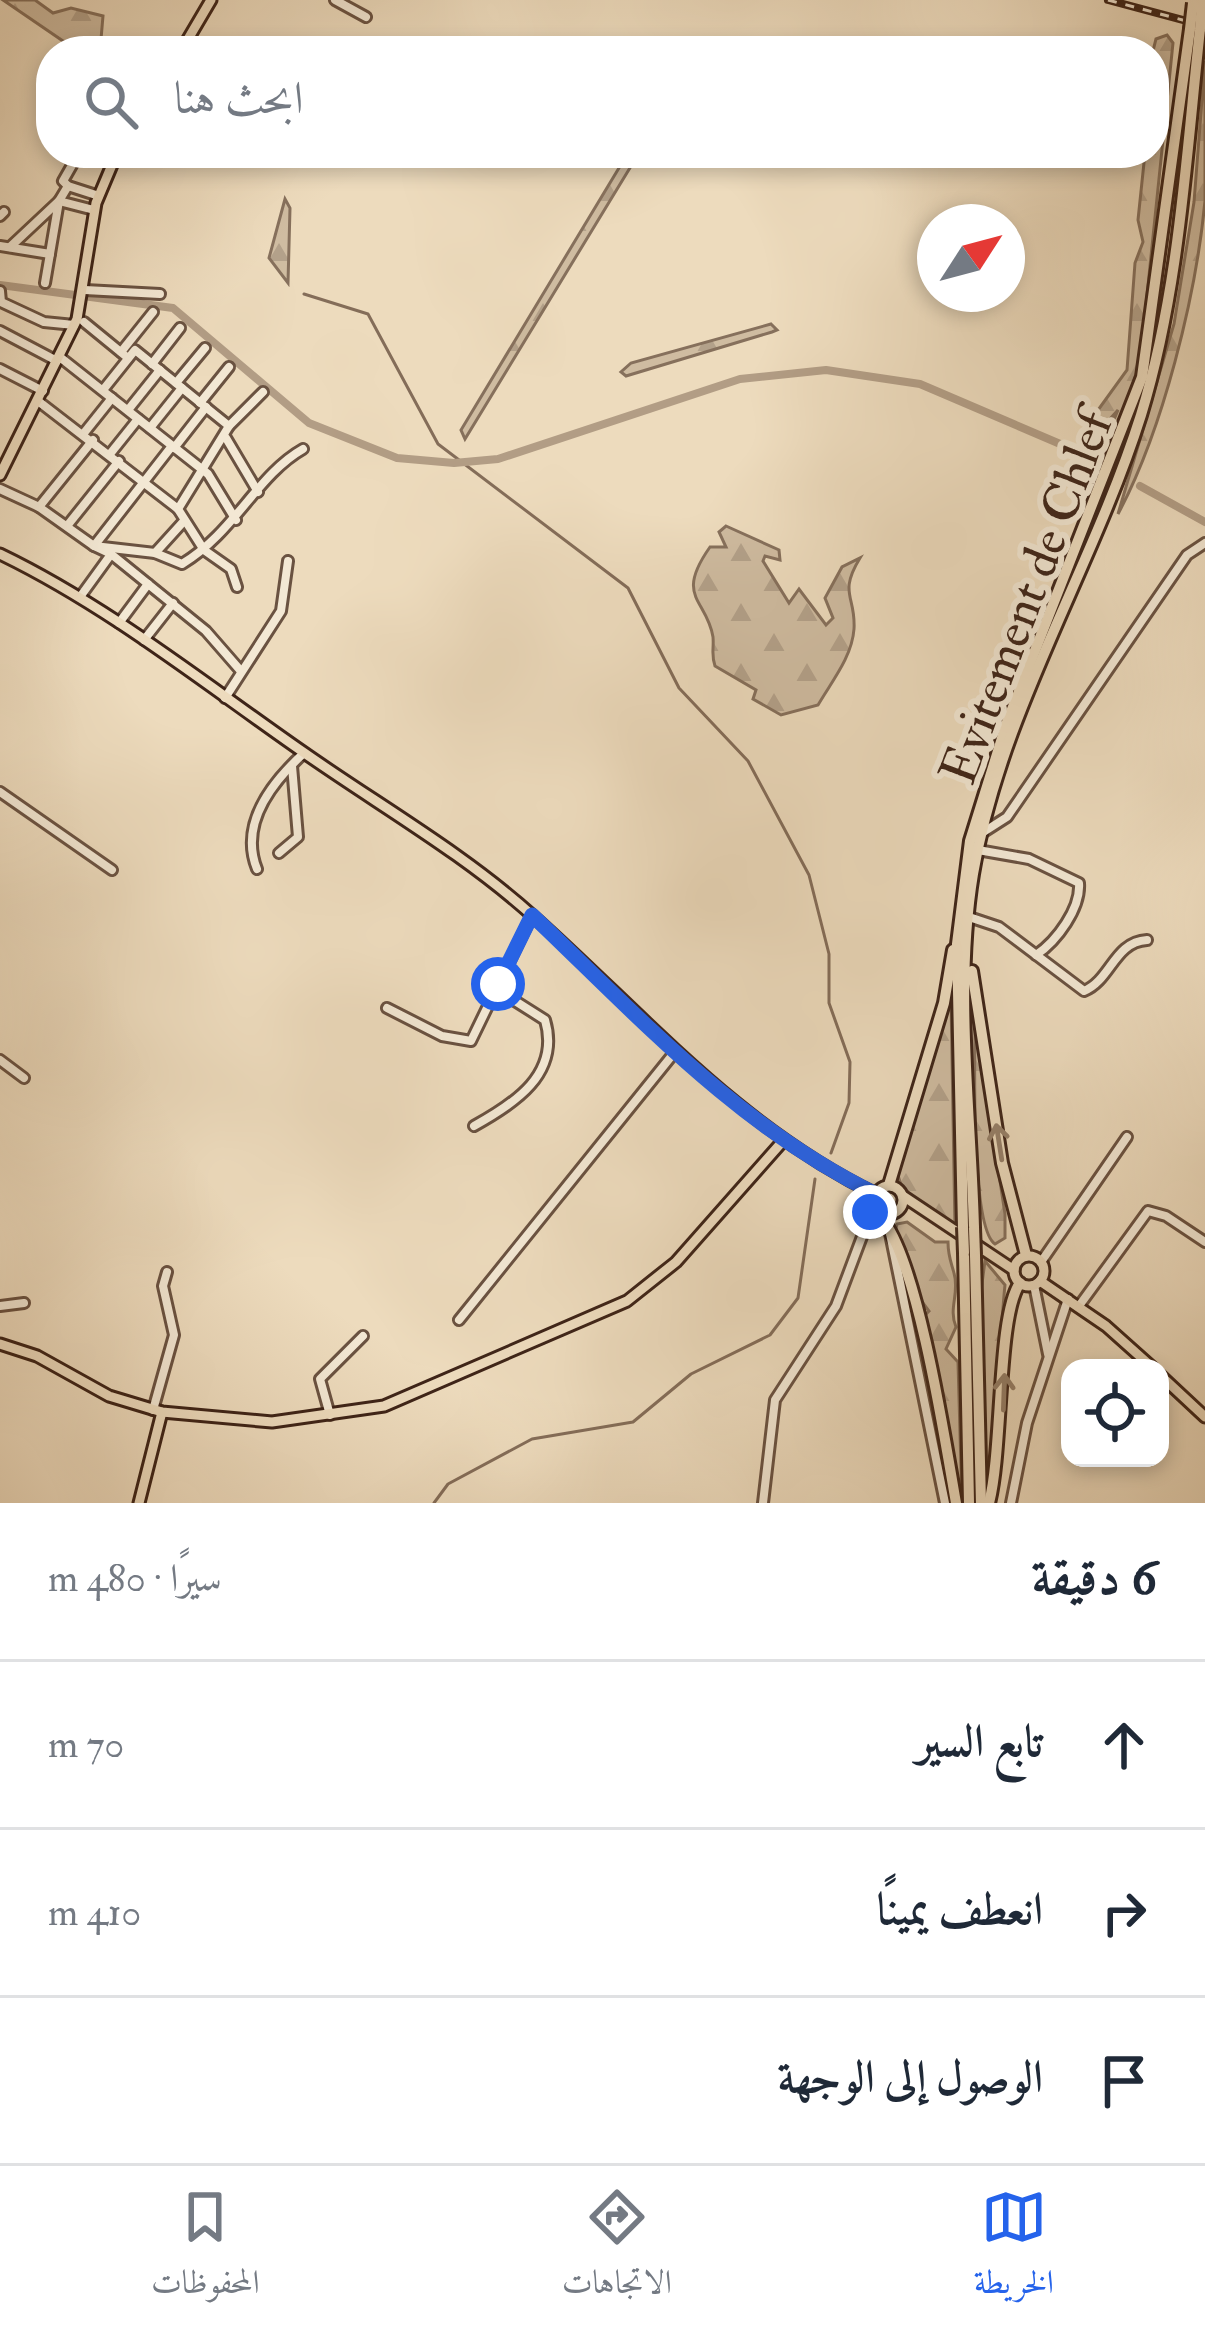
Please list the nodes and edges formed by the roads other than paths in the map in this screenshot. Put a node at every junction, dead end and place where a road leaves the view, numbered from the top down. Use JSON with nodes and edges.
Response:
{"nodes":[{"id":1,"x":211,"y":0,"type":"edge"},
{"id":2,"x":335,"y":0,"type":"edge"},
{"id":3,"x":1198,"y":2,"type":"edge"},
{"id":4,"x":366,"y":17,"type":"dead end"},
{"id":5,"x":1195,"y":29,"type":"junction"},
{"id":6,"x":190,"y":36,"type":"edge"},
{"id":7,"x":70,"y":168,"type":"edge"},
{"id":8,"x":111,"y":168,"type":"edge"},
{"id":9,"x":68,"y":186,"type":"junction"},
{"id":10,"x":99,"y":196,"type":"junction"},
{"id":11,"x":59,"y":201,"type":"junction"},
{"id":12,"x":94,"y":210,"type":"junction"},
{"id":13,"x":5,"y":247,"type":"edge"},
{"id":14,"x":50,"y":254,"type":"junction"},
{"id":15,"x":45,"y":283,"type":"dead end"},
{"id":16,"x":85,"y":290,"type":"junction"},
{"id":17,"x":0,"y":291,"type":"edge"},
{"id":18,"x":160,"y":295,"type":"dead end"},
{"id":19,"x":153,"y":312,"type":"dead end"},
{"id":20,"x":79,"y":324,"type":"junction"},
{"id":21,"x":180,"y":328,"type":"dead end"},
{"id":22,"x":0,"y":331,"type":"edge"},
{"id":23,"x":205,"y":348,"type":"dead end"},
{"id":24,"x":128,"y":351,"type":"junction"},
{"id":25,"x":60,"y":360,"type":"junction"},
{"id":26,"x":156,"y":367,"type":"junction"},
{"id":27,"x":0,"y":368,"type":"edge"},
{"id":28,"x":229,"y":368,"type":"dead end"},
{"id":29,"x":179,"y":386,"type":"junction"},
{"id":30,"x":103,"y":390,"type":"junction"},
{"id":31,"x":262,"y":392,"type":"dead end"},
{"id":32,"x":41,"y":396,"type":"junction"},
{"id":33,"x":112,"y":398,"type":"junction"},
{"id":34,"x":203,"y":405,"type":"junction"},
{"id":35,"x":128,"y":410,"type":"junction"},
{"id":36,"x":139,"y":419,"type":"junction"},
{"id":37,"x":229,"y":426,"type":"junction"},
{"id":38,"x":150,"y":428,"type":"junction"},
{"id":39,"x":84,"y":433,"type":"junction"},
{"id":40,"x":226,"y":437,"type":"junction"},
{"id":41,"x":93,"y":440,"type":"junction"},
{"id":42,"x":173,"y":447,"type":"junction"},
{"id":43,"x":303,"y":449,"type":"dead end"},
{"id":44,"x":110,"y":454,"type":"junction"},
{"id":45,"x":119,"y":461,"type":"junction"},
{"id":46,"x":202,"y":470,"type":"junction"},
{"id":47,"x":0,"y":476,"type":"edge"},
{"id":48,"x":144,"y":481,"type":"junction"},
{"id":49,"x":0,"y":489,"type":"edge"},
{"id":50,"x":258,"y":492,"type":"junction"},
{"id":51,"x":24,"y":504,"type":"junction"},
{"id":52,"x":39,"y":507,"type":"junction"},
{"id":53,"x":178,"y":508,"type":"junction"},
{"id":54,"x":52,"y":515,"type":"junction"},
{"id":55,"x":184,"y":520,"type":"junction"},
{"id":56,"x":236,"y":520,"type":"junction"},
{"id":57,"x":67,"y":526,"type":"junction"},
{"id":58,"x":1205,"y":543,"type":"edge"},
{"id":59,"x":94,"y":546,"type":"junction"},
{"id":60,"x":204,"y":550,"type":"junction"},
{"id":61,"x":150,"y":552,"type":"junction"},
{"id":62,"x":111,"y":553,"type":"junction"},
{"id":63,"x":0,"y":554,"type":"edge"},
{"id":64,"x":288,"y":561,"type":"dead end"},
{"id":65,"x":130,"y":569,"type":"junction"},
{"id":66,"x":148,"y":584,"type":"junction"},
{"id":67,"x":237,"y":587,"type":"dead end"},
{"id":68,"x":80,"y":597,"type":"junction"},
{"id":69,"x":173,"y":603,"type":"junction"},
{"id":70,"x":119,"y":623,"type":"junction"},
{"id":71,"x":143,"y":641,"type":"junction"},
{"id":72,"x":240,"y":670,"type":"junction"},
{"id":73,"x":225,"y":698,"type":"junction"},
{"id":74,"x":304,"y":753,"type":"junction"},
{"id":75,"x":292,"y":764,"type":"junction"},
{"id":76,"x":0,"y":792,"type":"edge"},
{"id":77,"x":981,"y":834,"type":"junction"},
{"id":78,"x":978,"y":850,"type":"junction"},
{"id":79,"x":279,"y":853,"type":"dead end"},
{"id":80,"x":257,"y":868,"type":"dead end"},
{"id":81,"x":112,"y":870,"type":"dead end"},
{"id":82,"x":532,"y":915,"type":"junction"},
{"id":83,"x":964,"y":917,"type":"junction"},
{"id":84,"x":1148,"y":940,"type":"dead end"},
{"id":85,"x":967,"y":950,"type":"junction"},
{"id":86,"x":1036,"y":955,"type":"junction"},
{"id":87,"x":496,"y":989,"type":"junction"},
{"id":88,"x":387,"y":1008,"type":"dead end"},
{"id":89,"x":674,"y":1053,"type":"junction"},
{"id":90,"x":0,"y":1060,"type":"edge"},
{"id":91,"x":24,"y":1078,"type":"dead end"},
{"id":92,"x":474,"y":1126,"type":"dead end"},
{"id":93,"x":1127,"y":1137,"type":"dead end"},
{"id":94,"x":782,"y":1142,"type":"junction"},
{"id":95,"x":889,"y":1185,"type":"junction"},
{"id":96,"x":903,"y":1196,"type":"junction"},
{"id":97,"x":883,"y":1210,"type":"junction"},
{"id":98,"x":927,"y":1216,"type":"junction"},
{"id":99,"x":968,"y":1228,"type":"junction"},
{"id":100,"x":1205,"y":1242,"type":"edge"},
{"id":101,"x":988,"y":1248,"type":"junction"},
{"id":102,"x":969,"y":1254,"type":"junction"},
{"id":103,"x":1024,"y":1256,"type":"junction"},
{"id":104,"x":1041,"y":1262,"type":"junction"},
{"id":105,"x":1014,"y":1270,"type":"junction"},
{"id":106,"x":167,"y":1272,"type":"dead end"},
{"id":107,"x":1020,"y":1283,"type":"junction"},
{"id":108,"x":1037,"y":1283,"type":"junction"},
{"id":109,"x":1068,"y":1298,"type":"junction"},
{"id":110,"x":23,"y":1303,"type":"dead end"},
{"id":111,"x":0,"y":1306,"type":"edge"},
{"id":112,"x":1079,"y":1306,"type":"junction"},
{"id":113,"x":459,"y":1319,"type":"dead end"},
{"id":114,"x":363,"y":1336,"type":"dead end"},
{"id":115,"x":0,"y":1344,"type":"edge"},
{"id":116,"x":1142,"y":1359,"type":"edge"},
{"id":117,"x":1049,"y":1362,"type":"junction"},
{"id":118,"x":1169,"y":1383,"type":"edge"},
{"id":119,"x":157,"y":1411,"type":"junction"},
{"id":120,"x":330,"y":1414,"type":"junction"},
{"id":121,"x":1205,"y":1417,"type":"edge"},
{"id":122,"x":139,"y":1503,"type":"edge"},
{"id":123,"x":763,"y":1503,"type":"edge"},
{"id":124,"x":945,"y":1503,"type":"edge"},
{"id":125,"x":956,"y":1503,"type":"edge"},
{"id":126,"x":969,"y":1503,"type":"edge"},
{"id":127,"x":985,"y":1503,"type":"edge"},
{"id":128,"x":1011,"y":1503,"type":"edge"}],
"edges":[{"from":1,"to":6,"type":"main road"},
{"from":2,"to":4,"type":"street"},
{"from":3,"to":5,"type":"highway","name":"Evitement de Chlef","bridge":true},
{"from":5,"to":77,"type":"highway","name":"Evitement de Chlef"},
{"from":5,"to":83,"type":"highway","name":"Evitement de Chlef"},
{"from":7,"to":9,"type":"street"},
{"from":8,"to":10,"type":"main road"},
{"from":9,"to":10,"type":"street"},
{"from":9,"to":11,"type":"street"},
{"from":10,"to":12,"type":"main road"},
{"from":11,"to":12,"type":"street"},
{"from":11,"to":13,"type":"street"},
{"from":11,"to":14,"type":"street"},
{"from":12,"to":16,"type":"main road"},
{"from":13,"to":14,"type":"street"},
{"from":14,"to":15,"type":"street"},
{"from":16,"to":18,"type":"street"},
{"from":16,"to":20,"type":"main road"},
{"from":17,"to":20,"type":"street"},
{"from":19,"to":24,"type":"street"},
{"from":20,"to":24,"type":"street"},
{"from":20,"to":25,"type":"main road"},
{"from":21,"to":26,"type":"street"},
{"from":22,"to":25,"type":"street"},
{"from":23,"to":29,"type":"street"},
{"from":24,"to":26,"type":"street"},
{"from":24,"to":30,"type":"street"},
{"from":25,"to":30,"type":"street"},
{"from":25,"to":32,"type":"main road"},
{"from":26,"to":29,"type":"street"},
{"from":26,"to":35,"type":"street"},
{"from":27,"to":32,"type":"street"},
{"from":28,"to":34,"type":"street"},
{"from":29,"to":34,"type":"street"},
{"from":29,"to":38,"type":"street"},
{"from":30,"to":33,"type":"street"},
{"from":31,"to":37,"type":"street"},
{"from":32,"to":39,"type":"street"},
{"from":32,"to":47,"type":"main road"},
{"from":33,"to":35,"type":"street"},
{"from":33,"to":39,"type":"street"},
{"from":34,"to":37,"type":"street"},
{"from":34,"to":42,"type":"street"},
{"from":35,"to":36,"type":"street"},
{"from":36,"to":38,"type":"street"},
{"from":36,"to":44,"type":"street"},
{"from":37,"to":40,"type":"street"},
{"from":38,"to":42,"type":"street"},
{"from":39,"to":41,"type":"street"},
{"from":40,"to":46,"type":"street"},
{"from":40,"to":50,"type":"street"},
{"from":41,"to":44,"type":"street"},
{"from":41,"to":52,"type":"street"},
{"from":42,"to":46,"type":"street"},
{"from":42,"to":48,"type":"street"},
{"from":43,"to":50,"type":"street"},
{"from":44,"to":45,"type":"street"},
{"from":45,"to":48,"type":"street"},
{"from":45,"to":57,"type":"street"},
{"from":46,"to":53,"type":"street"},
{"from":46,"to":56,"type":"street"},
{"from":48,"to":53,"type":"street"},
{"from":48,"to":59,"type":"street"},
{"from":49,"to":51,"type":"street"},
{"from":50,"to":56,"type":"street"},
{"from":51,"to":52,"type":"street"},
{"from":51,"to":54,"type":"street"},
{"from":52,"to":54,"type":"street"},
{"from":53,"to":55,"type":"street"},
{"from":54,"to":57,"type":"street"},
{"from":55,"to":60,"type":"street"},
{"from":55,"to":61,"type":"street"},
{"from":56,"to":60,"type":"street"},
{"from":57,"to":59,"type":"street"},
{"from":58,"to":77,"type":"street"},
{"from":59,"to":62,"type":"street"},
{"from":60,"to":61,"type":"street"},
{"from":60,"to":67,"type":"street"},
{"from":61,"to":62,"type":"street"},
{"from":61,"to":65,"type":"street"},
{"from":62,"to":65,"type":"street"},
{"from":62,"to":68,"type":"street"},
{"from":63,"to":68,"type":"main road"},
{"from":64,"to":72,"type":"street"},
{"from":65,"to":66,"type":"street"},
{"from":66,"to":69,"type":"street"},
{"from":66,"to":70,"type":"street"},
{"from":68,"to":70,"type":"main road"},
{"from":69,"to":71,"type":"street"},
{"from":69,"to":72,"type":"street"},
{"from":70,"to":71,"type":"main road"},
{"from":71,"to":73,"type":"main road"},
{"from":72,"to":73,"type":"street"},
{"from":73,"to":74,"type":"main road"},
{"from":74,"to":75,"type":"street"},
{"from":74,"to":82,"type":"main road"},
{"from":75,"to":79,"type":"street"},
{"from":75,"to":80,"type":"street"},
{"from":76,"to":81,"type":"street"},
{"from":77,"to":78,"type":"highway","name":"Evitement de Chlef"},
{"from":78,"to":83,"type":"highway","name":"Evitement de Chlef"},
{"from":78,"to":86,"type":"street"},
{"from":82,"to":87,"type":"street"},
{"from":82,"to":89,"type":"main road"},
{"from":83,"to":85,"type":"highway","name":"Evitement de Chlef"},
{"from":83,"to":86,"type":"street"},
{"from":83,"to":95,"type":"highway"},
{"from":83,"to":99,"type":"highway","name":"Evitement de Chlef"},
{"from":84,"to":86,"type":"street"},
{"from":85,"to":99,"type":"highway","name":"Evitement de Chlef"},
{"from":103,"to":85,"type":"highway","one_way":true},
{"from":87,"to":88,"type":"street"},
{"from":87,"to":92,"type":"street"},
{"from":89,"to":94,"type":"main road"},
{"from":89,"to":113,"type":"street"},
{"from":90,"to":91,"type":"street"},
{"from":93,"to":104,"type":"street"},
{"from":94,"to":97,"type":"main road"},
{"from":94,"to":120,"type":"main road"},
{"from":95,"to":96,"type":"main road"},
{"from":95,"to":97,"type":"main road"},
{"from":96,"to":97,"type":"main road"},
{"from":96,"to":98,"type":"main road"},
{"from":97,"to":98,"type":"main road"},
{"from":97,"to":123,"type":"street"},
{"from":97,"to":124,"type":"street"},
{"from":97,"to":125,"type":"highway"},
{"from":98,"to":101,"type":"main road"},
{"from":99,"to":102,"type":"highway","bridge":true},
{"from":100,"to":112,"type":"street"},
{"from":101,"to":103,"type":"main road"},
{"from":101,"to":105,"type":"main road"},
{"from":102,"to":126,"type":"highway"},
{"from":102,"to":127,"type":"highway"},
{"from":103,"to":104,"type":"main road"},
{"from":103,"to":105,"type":"main road"},
{"from":104,"to":108,"type":"main road"},
{"from":105,"to":107,"type":"main road"},
{"from":106,"to":119,"type":"street"},
{"from":107,"to":108,"type":"main road"},
{"from":127,"to":107,"type":"highway","one_way":true},
{"from":108,"to":109,"type":"main road"},
{"from":108,"to":117,"type":"street"},
{"from":109,"to":112,"type":"main road"},
{"from":109,"to":117,"type":"street"},
{"from":110,"to":111,"type":"street"},
{"from":112,"to":116,"type":"main road"},
{"from":114,"to":120,"type":"street"},
{"from":115,"to":119,"type":"main road"},
{"from":117,"to":128,"type":"street"},
{"from":118,"to":121,"type":"main road"},
{"from":119,"to":120,"type":"main road"},
{"from":119,"to":122,"type":"main road"}]}
